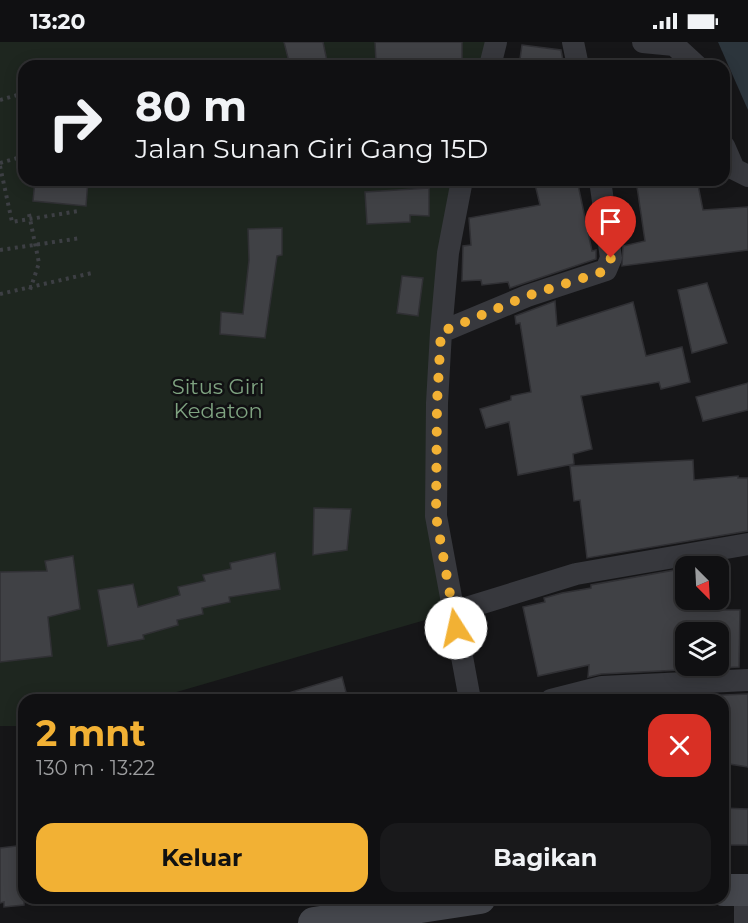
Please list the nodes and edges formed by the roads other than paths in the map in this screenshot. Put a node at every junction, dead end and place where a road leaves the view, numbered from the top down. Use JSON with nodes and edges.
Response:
{"nodes":[{"id":1,"x":496,"y":42,"type":"edge"},
{"id":2,"x":573,"y":42,"type":"edge"},
{"id":3,"x":643,"y":42,"type":"edge"},
{"id":4,"x":492,"y":60,"type":"edge"},
{"id":5,"x":577,"y":60,"type":"edge"},
{"id":6,"x":691,"y":60,"type":"edge"},
{"id":7,"x":730,"y":160,"type":"edge"},
{"id":8,"x":748,"y":176,"type":"edge"},
{"id":9,"x":461,"y":186,"type":"edge"},
{"id":10,"x":601,"y":186,"type":"edge"},
{"id":11,"x":441,"y":332,"type":"junction"},
{"id":12,"x":748,"y":543,"type":"edge"},
{"id":13,"x":453,"y":612,"type":"junction"},
{"id":14,"x":748,"y":680,"type":"edge"},
{"id":15,"x":469,"y":694,"type":"edge"},
{"id":16,"x":575,"y":694,"type":"edge"},
{"id":17,"x":739,"y":890,"type":"edge"},
{"id":18,"x":440,"y":904,"type":"edge"},
{"id":19,"x":314,"y":923,"type":"edge"},
{"id":20,"x":745,"y":923,"type":"edge"}],
"edges":[{"from":1,"to":4,"type":"street"},
{"from":2,"to":5,"type":"street"},
{"from":3,"to":6,"type":"street"},
{"from":7,"to":8,"type":"street"},
{"from":9,"to":11,"type":"street"},
{"from":10,"to":11,"type":"street"},
{"from":11,"to":13,"type":"street"},
{"from":12,"to":13,"type":"street"},
{"from":13,"to":15,"type":"street"},
{"from":14,"to":16,"type":"street"},
{"from":17,"to":20,"type":"street"},
{"from":18,"to":19,"type":"main road"}]}
